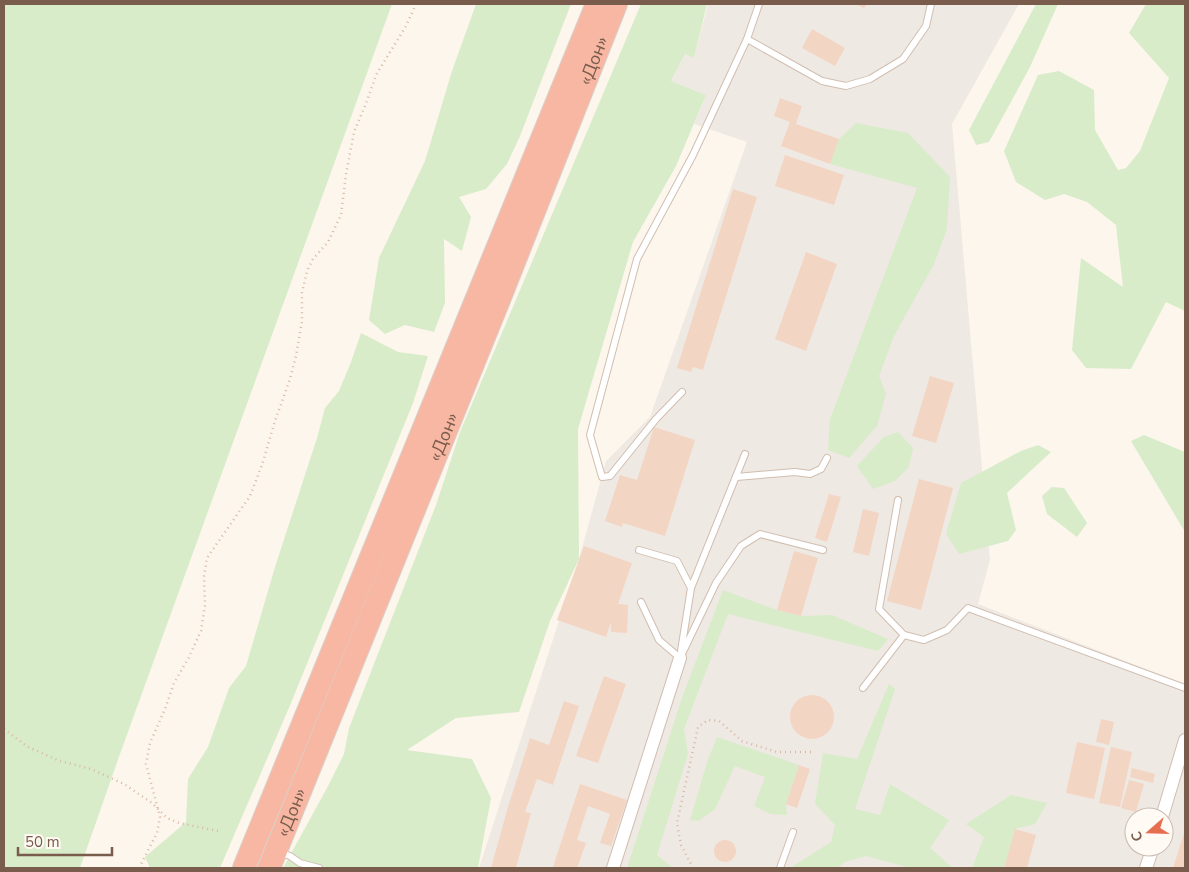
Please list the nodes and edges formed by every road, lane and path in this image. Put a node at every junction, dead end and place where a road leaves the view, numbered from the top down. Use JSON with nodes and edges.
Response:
{"nodes":[{"id":1,"x":416,"y":4,"type":"edge"},
{"id":2,"x":596,"y":4,"type":"edge"},
{"id":3,"x":616,"y":4,"type":"edge"},
{"id":4,"x":758,"y":4,"type":"edge"},
{"id":5,"x":932,"y":4,"type":"edge"},
{"id":6,"x":747,"y":39,"type":"junction"},
{"id":7,"x":682,"y":392,"type":"dead end"},
{"id":8,"x":745,"y":454,"type":"dead end"},
{"id":9,"x":827,"y":458,"type":"dead end"},
{"id":10,"x":736,"y":477,"type":"junction"},
{"id":11,"x":898,"y":500,"type":"dead end"},
{"id":12,"x":639,"y":550,"type":"dead end"},
{"id":13,"x":823,"y":550,"type":"dead end"},
{"id":14,"x":691,"y":588,"type":"junction"},
{"id":15,"x":640,"y":602,"type":"dead end"},
{"id":16,"x":904,"y":635,"type":"junction"},
{"id":17,"x":680,"y":658,"type":"junction"},
{"id":18,"x":863,"y":688,"type":"dead end"},
{"id":19,"x":1185,"y":688,"type":"edge"},
{"id":20,"x":4,"y":729,"type":"edge"},
{"id":21,"x":1185,"y":740,"type":"edge"},
{"id":22,"x":812,"y":752,"type":"dead end"},
{"id":23,"x":1165,"y":807,"type":"edge"},
{"id":24,"x":158,"y":810,"type":"junction"},
{"id":25,"x":218,"y":831,"type":"dead end"},
{"id":26,"x":793,"y":832,"type":"dead end"},
{"id":27,"x":272,"y":859,"type":"edge"},
{"id":28,"x":140,"y":868,"type":"edge"},
{"id":29,"x":244,"y":868,"type":"edge"},
{"id":30,"x":319,"y":868,"type":"edge"},
{"id":31,"x":613,"y":868,"type":"edge"},
{"id":32,"x":693,"y":868,"type":"edge"},
{"id":33,"x":780,"y":868,"type":"edge"}],
"edges":[{"from":1,"to":24,"type":"path"},
{"from":2,"to":29,"type":"highway","name":"«Дон»"},
{"from":3,"to":27,"type":"highway","name":"«Дон»"},
{"from":4,"to":6,"type":"lane"},
{"from":5,"to":6,"type":"lane"},
{"from":6,"to":7,"type":"lane"},
{"from":8,"to":10,"type":"lane"},
{"from":9,"to":10,"type":"lane"},
{"from":10,"to":14,"type":"lane"},
{"from":11,"to":16,"type":"lane"},
{"from":12,"to":14,"type":"lane"},
{"from":13,"to":17,"type":"lane"},
{"from":14,"to":17,"type":"lane"},
{"from":15,"to":17,"type":"lane"},
{"from":16,"to":18,"type":"lane"},
{"from":16,"to":19,"type":"lane"},
{"from":17,"to":31,"type":"street"},
{"from":20,"to":24,"type":"path"},
{"from":21,"to":23,"type":"street"},
{"from":22,"to":32,"type":"path"},
{"from":24,"to":25,"type":"path"},
{"from":24,"to":28,"type":"path"},
{"from":26,"to":33,"type":"lane"},
{"from":27,"to":30,"type":"lane"}]}
